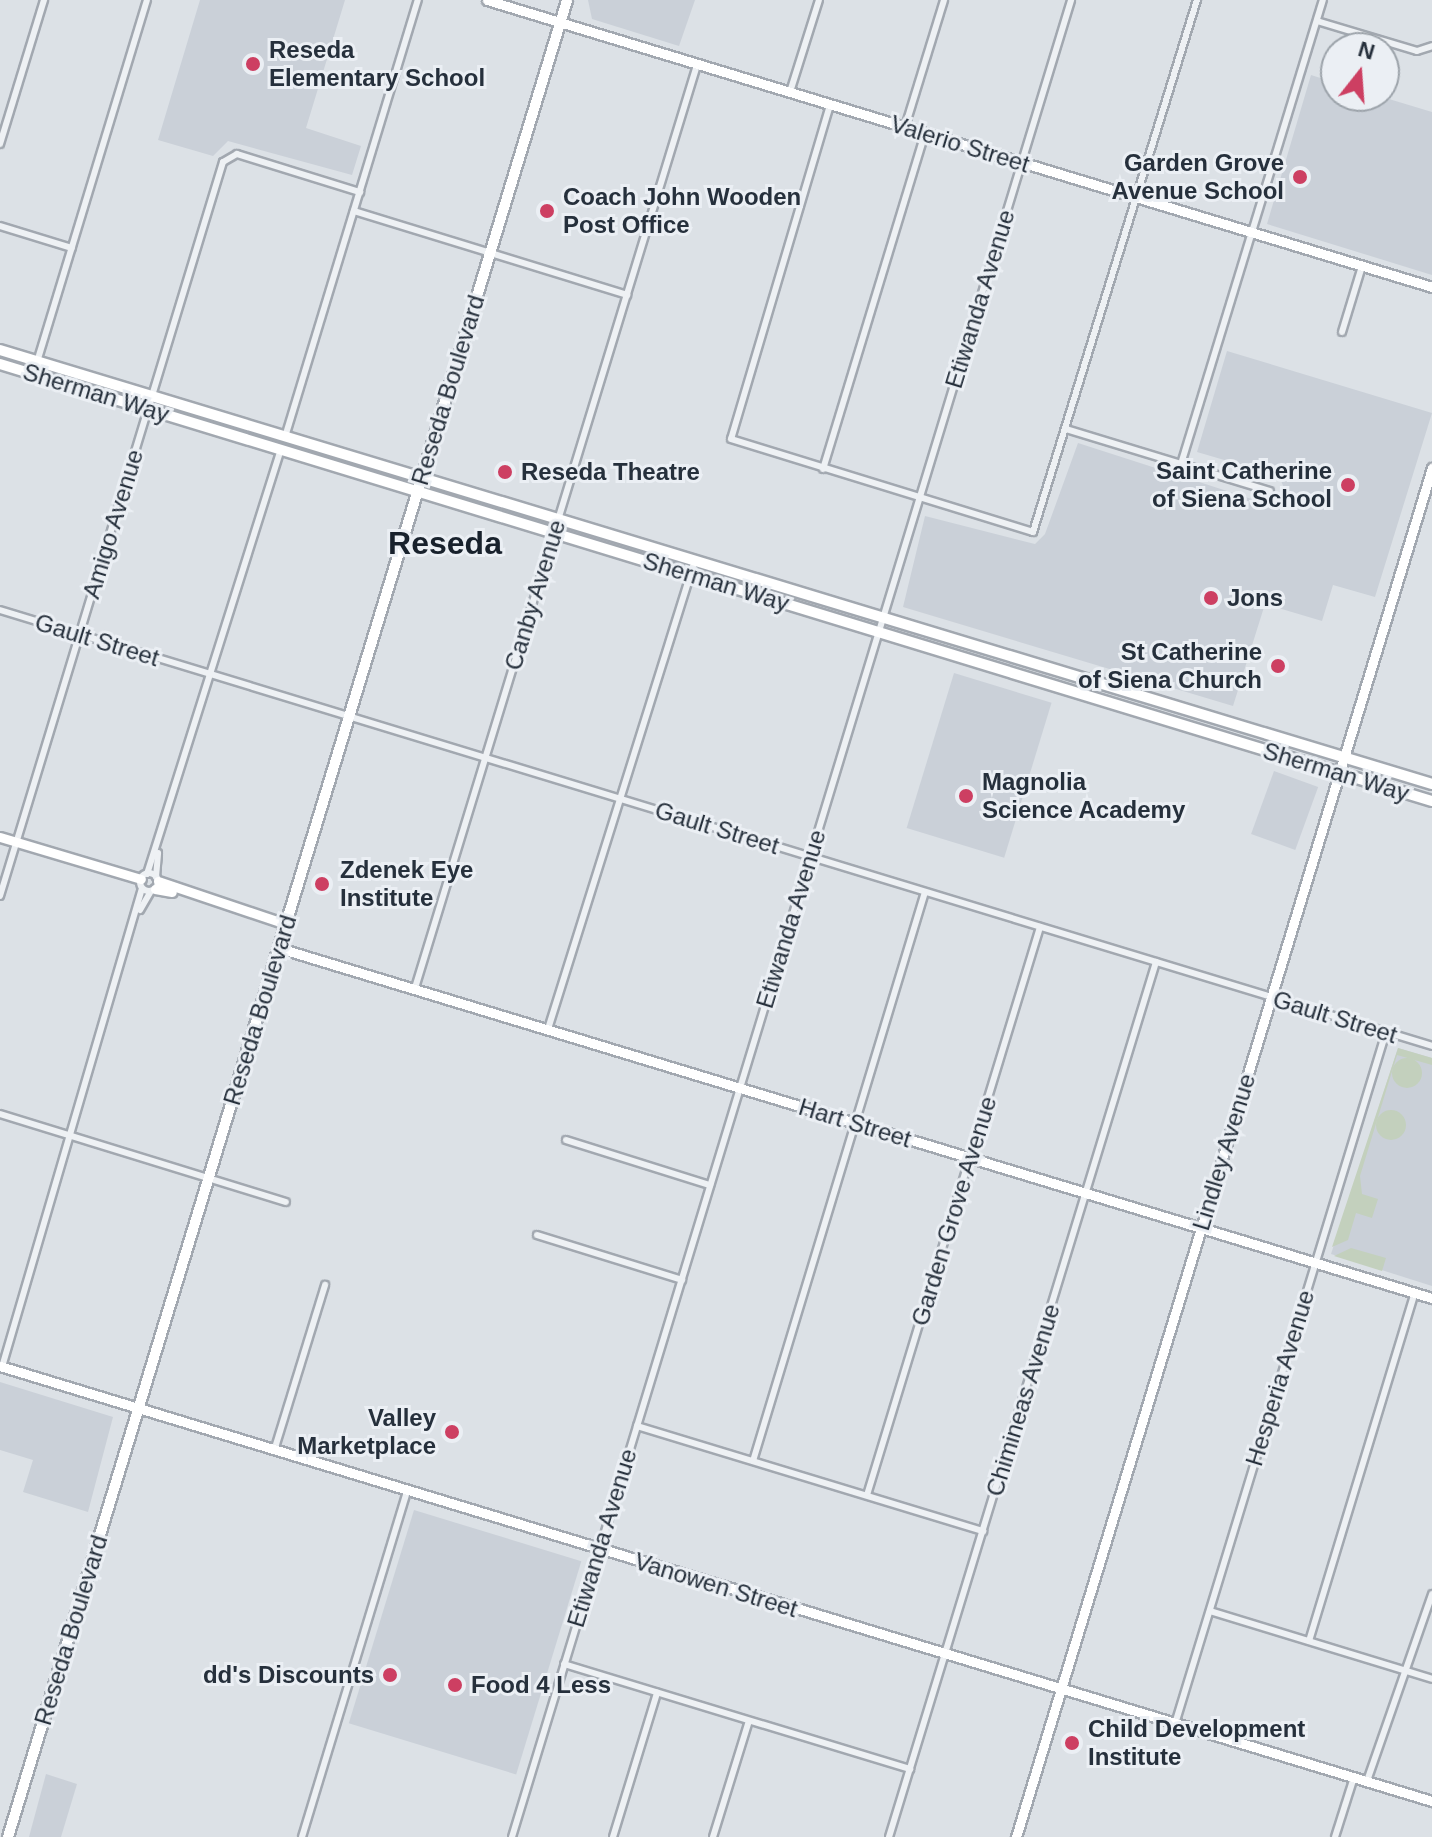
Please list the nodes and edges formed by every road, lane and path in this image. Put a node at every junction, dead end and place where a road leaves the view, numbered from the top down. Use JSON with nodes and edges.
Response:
{"nodes":[{"id":1,"x":44,"y":0,"type":"edge"},
{"id":2,"x":147,"y":0,"type":"edge"},
{"id":3,"x":418,"y":0,"type":"edge"},
{"id":4,"x":487,"y":0,"type":"edge"},
{"id":5,"x":567,"y":0,"type":"edge"},
{"id":6,"x":819,"y":0,"type":"edge"},
{"id":7,"x":944,"y":0,"type":"edge"},
{"id":8,"x":1071,"y":0,"type":"edge"},
{"id":9,"x":1197,"y":0,"type":"edge"},
{"id":10,"x":1323,"y":0,"type":"edge"},
{"id":11,"x":1317,"y":21,"type":"junction"},
{"id":12,"x":560,"y":22,"type":"junction"},
{"id":13,"x":1430,"y":49,"type":"edge"},
{"id":14,"x":697,"y":65,"type":"junction"},
{"id":15,"x":790,"y":93,"type":"junction"},
{"id":16,"x":830,"y":105,"type":"junction"},
{"id":17,"x":905,"y":127,"type":"junction"},
{"id":18,"x":925,"y":133,"type":"junction"},
{"id":19,"x":0,"y":144,"type":"edge"},
{"id":20,"x":1021,"y":162,"type":"junction"},
{"id":21,"x":360,"y":192,"type":"junction"},
{"id":22,"x":1137,"y":198,"type":"junction"},
{"id":23,"x":354,"y":211,"type":"junction"},
{"id":24,"x":0,"y":226,"type":"edge"},
{"id":25,"x":1252,"y":233,"type":"junction"},
{"id":26,"x":72,"y":248,"type":"junction"},
{"id":27,"x":490,"y":252,"type":"junction"},
{"id":28,"x":1362,"y":266,"type":"junction"},
{"id":29,"x":1432,"y":287,"type":"edge"},
{"id":30,"x":627,"y":295,"type":"junction"},
{"id":31,"x":1342,"y":332,"type":"dead end"},
{"id":32,"x":0,"y":350,"type":"edge"},
{"id":33,"x":37,"y":361,"type":"junction"},
{"id":34,"x":0,"y":364,"type":"edge"},
{"id":35,"x":33,"y":373,"type":"junction"},
{"id":36,"x":152,"y":396,"type":"junction"},
{"id":37,"x":148,"y":409,"type":"junction"},
{"id":38,"x":1066,"y":429,"type":"junction"},
{"id":39,"x":285,"y":437,"type":"junction"},
{"id":40,"x":281,"y":449,"type":"junction"},
{"id":41,"x":1181,"y":464,"type":"junction"},
{"id":42,"x":1432,"y":468,"type":"edge"},
{"id":43,"x":823,"y":469,"type":"junction"},
{"id":44,"x":421,"y":478,"type":"junction"},
{"id":45,"x":418,"y":490,"type":"junction"},
{"id":46,"x":1270,"y":491,"type":"dead end"},
{"id":47,"x":919,"y":498,"type":"junction"},
{"id":48,"x":557,"y":519,"type":"junction"},
{"id":49,"x":554,"y":531,"type":"junction"},
{"id":50,"x":695,"y":561,"type":"junction"},
{"id":51,"x":688,"y":573,"type":"junction"},
{"id":52,"x":0,"y":610,"type":"edge"},
{"id":53,"x":883,"y":618,"type":"junction"},
{"id":54,"x":879,"y":631,"type":"junction"},
{"id":55,"x":80,"y":635,"type":"junction"},
{"id":56,"x":212,"y":675,"type":"junction"},
{"id":57,"x":349,"y":716,"type":"junction"},
{"id":58,"x":485,"y":758,"type":"junction"},
{"id":59,"x":1344,"y":758,"type":"junction"},
{"id":60,"x":1340,"y":772,"type":"junction"},
{"id":61,"x":1432,"y":784,"type":"edge"},
{"id":62,"x":618,"y":798,"type":"junction"},
{"id":63,"x":1432,"y":801,"type":"edge"},
{"id":64,"x":0,"y":837,"type":"edge"},
{"id":65,"x":16,"y":842,"type":"junction"},
{"id":66,"x":158,"y":853,"type":"junction"},
{"id":67,"x":809,"y":858,"type":"junction"},
{"id":68,"x":143,"y":880,"type":"junction"},
{"id":69,"x":155,"y":884,"type":"junction"},
{"id":70,"x":925,"y":892,"type":"junction"},
{"id":71,"x":0,"y":896,"type":"edge"},
{"id":72,"x":140,"y":910,"type":"junction"},
{"id":73,"x":286,"y":924,"type":"junction"},
{"id":74,"x":1040,"y":927,"type":"junction"},
{"id":75,"x":279,"y":948,"type":"junction"},
{"id":76,"x":1156,"y":962,"type":"junction"},
{"id":77,"x":415,"y":988,"type":"junction"},
{"id":78,"x":1271,"y":998,"type":"junction"},
{"id":79,"x":548,"y":1029,"type":"junction"},
{"id":80,"x":1386,"y":1032,"type":"junction"},
{"id":81,"x":1432,"y":1046,"type":"edge"},
{"id":82,"x":740,"y":1088,"type":"junction"},
{"id":83,"x":0,"y":1114,"type":"edge"},
{"id":84,"x":855,"y":1123,"type":"junction"},
{"id":85,"x":71,"y":1136,"type":"junction"},
{"id":86,"x":566,"y":1140,"type":"dead end"},
{"id":87,"x":970,"y":1158,"type":"junction"},
{"id":88,"x":209,"y":1178,"type":"junction"},
{"id":89,"x":710,"y":1185,"type":"junction"},
{"id":90,"x":1086,"y":1193,"type":"junction"},
{"id":91,"x":286,"y":1202,"type":"dead end"},
{"id":92,"x":1201,"y":1228,"type":"junction"},
{"id":93,"x":537,"y":1235,"type":"dead end"},
{"id":94,"x":1315,"y":1263,"type":"junction"},
{"id":95,"x":682,"y":1280,"type":"junction"},
{"id":96,"x":325,"y":1285,"type":"dead end"},
{"id":97,"x":1415,"y":1293,"type":"junction"},
{"id":98,"x":1432,"y":1298,"type":"edge"},
{"id":99,"x":1,"y":1367,"type":"edge"},
{"id":100,"x":138,"y":1409,"type":"junction"},
{"id":101,"x":637,"y":1426,"type":"junction"},
{"id":102,"x":274,"y":1451,"type":"junction"},
{"id":103,"x":753,"y":1461,"type":"junction"},
{"id":104,"x":407,"y":1491,"type":"junction"},
{"id":105,"x":867,"y":1495,"type":"junction"},
{"id":106,"x":983,"y":1531,"type":"junction"},
{"id":107,"x":599,"y":1549,"type":"junction"},
{"id":108,"x":1432,"y":1594,"type":"edge"},
{"id":109,"x":1210,"y":1611,"type":"junction"},
{"id":110,"x":1309,"y":1641,"type":"junction"},
{"id":111,"x":945,"y":1654,"type":"junction"},
{"id":112,"x":564,"y":1664,"type":"junction"},
{"id":113,"x":1409,"y":1672,"type":"junction"},
{"id":114,"x":1432,"y":1679,"type":"edge"},
{"id":115,"x":1061,"y":1689,"type":"junction"},
{"id":116,"x":657,"y":1693,"type":"junction"},
{"id":117,"x":749,"y":1721,"type":"junction"},
{"id":118,"x":1175,"y":1724,"type":"junction"},
{"id":119,"x":910,"y":1769,"type":"junction"},
{"id":120,"x":1354,"y":1777,"type":"junction"},
{"id":121,"x":1367,"y":1781,"type":"junction"},
{"id":122,"x":1432,"y":1801,"type":"edge"},
{"id":123,"x":8,"y":1837,"type":"edge"},
{"id":124,"x":302,"y":1837,"type":"edge"},
{"id":125,"x":512,"y":1837,"type":"edge"},
{"id":126,"x":613,"y":1837,"type":"edge"},
{"id":127,"x":713,"y":1837,"type":"edge"},
{"id":128,"x":889,"y":1837,"type":"edge"},
{"id":129,"x":1016,"y":1837,"type":"edge"},
{"id":130,"x":1335,"y":1837,"type":"edge"}],
"edges":[{"from":1,"to":19,"type":"street"},
{"from":2,"to":26,"type":"street"},
{"from":3,"to":21,"type":"street"},
{"from":4,"to":12,"type":"main road","name":"Valerio Street"},
{"from":5,"to":12,"type":"main road","name":"Reseda Boulevard"},
{"from":6,"to":15,"type":"street"},
{"from":7,"to":17,"type":"street"},
{"from":8,"to":20,"type":"street","name":"Etiwanda Avenue"},
{"from":9,"to":22,"type":"street"},
{"from":10,"to":11,"type":"street"},
{"from":11,"to":13,"type":"street"},
{"from":11,"to":25,"type":"street"},
{"from":12,"to":14,"type":"main road","name":"Valerio Street"},
{"from":12,"to":27,"type":"main road","name":"Reseda Boulevard"},
{"from":14,"to":15,"type":"main road","name":"Valerio Street"},
{"from":14,"to":30,"type":"street","name":"Canby Avenue"},
{"from":15,"to":16,"type":"main road","name":"Valerio Street"},
{"from":16,"to":17,"type":"main road","name":"Valerio Street"},
{"from":16,"to":43,"type":"street"},
{"from":17,"to":18,"type":"main road","name":"Valerio Street"},
{"from":18,"to":20,"type":"main road","name":"Valerio Street"},
{"from":18,"to":43,"type":"street"},
{"from":20,"to":22,"type":"main road","name":"Valerio Street"},
{"from":20,"to":47,"type":"street","name":"Etiwanda Avenue"},
{"from":21,"to":23,"type":"street"},
{"from":21,"to":36,"type":"street","name":"Amigo Avenue"},
{"from":22,"to":25,"type":"main road","name":"Valerio Street"},
{"from":22,"to":38,"type":"street"},
{"from":23,"to":27,"type":"street"},
{"from":23,"to":39,"type":"street"},
{"from":24,"to":26,"type":"street"},
{"from":25,"to":28,"type":"main road","name":"Valerio Street"},
{"from":25,"to":41,"type":"street"},
{"from":26,"to":33,"type":"street"},
{"from":27,"to":30,"type":"street"},
{"from":27,"to":44,"type":"main road","name":"Reseda Boulevard"},
{"from":28,"to":29,"type":"main road","name":"Valerio Street"},
{"from":28,"to":31,"type":"street"},
{"from":30,"to":48,"type":"street","name":"Canby Avenue"},
{"from":32,"to":33,"type":"main road","name":"Sherman Way"},
{"from":33,"to":35,"type":"street"},
{"from":33,"to":36,"type":"main road","name":"Sherman Way"},
{"from":34,"to":35,"type":"main road","name":"Sherman Way"},
{"from":35,"to":37,"type":"main road","name":"Sherman Way"},
{"from":36,"to":37,"type":"street","name":"Amigo Avenue"},
{"from":36,"to":39,"type":"main road","name":"Sherman Way"},
{"from":37,"to":40,"type":"main road","name":"Sherman Way"},
{"from":37,"to":55,"type":"street","name":"Amigo Avenue"},
{"from":38,"to":41,"type":"street"},
{"from":38,"to":47,"type":"street"},
{"from":39,"to":40,"type":"main road"},
{"from":39,"to":44,"type":"main road","name":"Sherman Way"},
{"from":40,"to":45,"type":"main road","name":"Sherman Way"},
{"from":40,"to":56,"type":"street"},
{"from":41,"to":46,"type":"street"},
{"from":42,"to":59,"type":"main road","name":"Lindley Avenue"},
{"from":43,"to":47,"type":"street"},
{"from":44,"to":45,"type":"main road","name":"Reseda Boulevard"},
{"from":44,"to":48,"type":"main road","name":"Sherman Way"},
{"from":45,"to":49,"type":"main road","name":"Sherman Way"},
{"from":45,"to":57,"type":"main road","name":"Reseda Boulevard"},
{"from":47,"to":53,"type":"street","name":"Etiwanda Avenue"},
{"from":48,"to":49,"type":"street","name":"Canby Avenue"},
{"from":48,"to":50,"type":"main road","name":"Sherman Way"},
{"from":49,"to":51,"type":"main road","name":"Sherman Way"},
{"from":49,"to":58,"type":"street","name":"Canby Avenue"},
{"from":50,"to":51,"type":"street"},
{"from":50,"to":53,"type":"main road","name":"Sherman Way"},
{"from":51,"to":54,"type":"main road","name":"Sherman Way"},
{"from":51,"to":62,"type":"street"},
{"from":52,"to":55,"type":"street","name":"Gault Street"},
{"from":53,"to":54,"type":"street","name":"Etiwanda Avenue"},
{"from":53,"to":59,"type":"main road","name":"Sherman Way"},
{"from":54,"to":60,"type":"main road","name":"Sherman Way"},
{"from":54,"to":67,"type":"street","name":"Etiwanda Avenue"},
{"from":55,"to":56,"type":"street","name":"Gault Street"},
{"from":55,"to":65,"type":"street","name":"Amigo Avenue"},
{"from":56,"to":57,"type":"street","name":"Gault Street"},
{"from":56,"to":66,"type":"street"},
{"from":57,"to":58,"type":"street","name":"Gault Street"},
{"from":57,"to":73,"type":"main road","name":"Reseda Boulevard"},
{"from":58,"to":62,"type":"street","name":"Gault Street"},
{"from":58,"to":77,"type":"street","name":"Canby Avenue"},
{"from":59,"to":60,"type":"main road","name":"Lindley Avenue"},
{"from":59,"to":61,"type":"main road","name":"Sherman Way"},
{"from":60,"to":63,"type":"main road","name":"Sherman Way"},
{"from":60,"to":78,"type":"main road","name":"Lindley Avenue"},
{"from":62,"to":67,"type":"street","name":"Gault Street"},
{"from":62,"to":79,"type":"street"},
{"from":64,"to":65,"type":"main road"},
{"from":65,"to":68,"type":"main road"},
{"from":65,"to":71,"type":"street","name":"Amigo Avenue"},
{"from":66,"to":68,"type":"street"},
{"from":66,"to":69,"type":"street"},
{"from":67,"to":70,"type":"street","name":"Gault Street"},
{"from":67,"to":82,"type":"street","name":"Etiwanda Avenue"},
{"from":68,"to":69,"type":"street"},
{"from":68,"to":69,"type":"street"},
{"from":68,"to":72,"type":"street"},
{"from":69,"to":72,"type":"street"},
{"from":69,"to":73,"type":"main road"},
{"from":70,"to":74,"type":"street","name":"Gault Street"},
{"from":70,"to":84,"type":"street"},
{"from":72,"to":85,"type":"street"},
{"from":73,"to":75,"type":"main road","name":"Reseda Boulevard"},
{"from":74,"to":76,"type":"street","name":"Gault Street"},
{"from":74,"to":87,"type":"street","name":"Garden Grove Avenue"},
{"from":75,"to":77,"type":"main road","name":"Hart Street"},
{"from":75,"to":88,"type":"main road","name":"Reseda Boulevard"},
{"from":76,"to":78,"type":"street","name":"Gault Street"},
{"from":76,"to":90,"type":"street","name":"Chimineas Avenue"},
{"from":77,"to":79,"type":"main road","name":"Hart Street"},
{"from":78,"to":80,"type":"street","name":"Gault Street"},
{"from":78,"to":92,"type":"main road","name":"Lindley Avenue"},
{"from":79,"to":82,"type":"main road","name":"Hart Street"},
{"from":80,"to":81,"type":"street","name":"Gault Street"},
{"from":80,"to":94,"type":"street","name":"Hesperia Avenue"},
{"from":82,"to":84,"type":"main road","name":"Hart Street"},
{"from":82,"to":89,"type":"street","name":"Etiwanda Avenue"},
{"from":83,"to":85,"type":"street"},
{"from":84,"to":87,"type":"main road","name":"Hart Street"},
{"from":84,"to":103,"type":"street"},
{"from":85,"to":88,"type":"street"},
{"from":85,"to":99,"type":"street"},
{"from":86,"to":89,"type":"street"},
{"from":87,"to":90,"type":"main road","name":"Hart Street"},
{"from":87,"to":105,"type":"street","name":"Garden Grove Avenue"},
{"from":88,"to":91,"type":"street"},
{"from":88,"to":100,"type":"main road","name":"Reseda Boulevard"},
{"from":89,"to":95,"type":"street","name":"Etiwanda Avenue"},
{"from":90,"to":92,"type":"main road","name":"Hart Street"},
{"from":90,"to":106,"type":"street","name":"Chimineas Avenue"},
{"from":92,"to":94,"type":"main road","name":"Hart Street"},
{"from":92,"to":115,"type":"main road","name":"Lindley Avenue"},
{"from":93,"to":95,"type":"street"},
{"from":94,"to":97,"type":"main road","name":"Hart Street"},
{"from":94,"to":109,"type":"street","name":"Hesperia Avenue"},
{"from":95,"to":101,"type":"street","name":"Etiwanda Avenue"},
{"from":96,"to":102,"type":"street"},
{"from":97,"to":98,"type":"main road","name":"Hart Street"},
{"from":97,"to":110,"type":"street"},
{"from":99,"to":100,"type":"main road","name":"Vanowen Street"},
{"from":100,"to":102,"type":"main road","name":"Vanowen Street"},
{"from":100,"to":123,"type":"main road","name":"Reseda Boulevard"},
{"from":101,"to":103,"type":"street"},
{"from":101,"to":107,"type":"street","name":"Etiwanda Avenue"},
{"from":102,"to":104,"type":"main road","name":"Vanowen Street"},
{"from":103,"to":105,"type":"street"},
{"from":104,"to":107,"type":"main road","name":"Vanowen Street"},
{"from":104,"to":124,"type":"street"},
{"from":105,"to":106,"type":"street"},
{"from":106,"to":111,"type":"street","name":"Chimineas Avenue"},
{"from":107,"to":111,"type":"main road","name":"Vanowen Street"},
{"from":107,"to":112,"type":"street","name":"Etiwanda Avenue"},
{"from":108,"to":113,"type":"street"},
{"from":109,"to":110,"type":"street"},
{"from":109,"to":118,"type":"street","name":"Hesperia Avenue"},
{"from":110,"to":113,"type":"street"},
{"from":111,"to":115,"type":"main road","name":"Vanowen Street"},
{"from":111,"to":119,"type":"street","name":"Chimineas Avenue"},
{"from":112,"to":116,"type":"street"},
{"from":112,"to":125,"type":"street","name":"Etiwanda Avenue"},
{"from":113,"to":114,"type":"street"},
{"from":113,"to":121,"type":"street"},
{"from":115,"to":118,"type":"main road","name":"Vanowen Street"},
{"from":115,"to":129,"type":"main road","name":"Lindley Avenue"},
{"from":116,"to":117,"type":"street"},
{"from":116,"to":126,"type":"street"},
{"from":117,"to":119,"type":"street"},
{"from":117,"to":127,"type":"street"},
{"from":118,"to":120,"type":"main road","name":"Vanowen Street"},
{"from":119,"to":128,"type":"street","name":"Chimineas Avenue"},
{"from":120,"to":121,"type":"main road","name":"Vanowen Street"},
{"from":120,"to":130,"type":"street"},
{"from":121,"to":122,"type":"main road","name":"Vanowen Street"}]}
